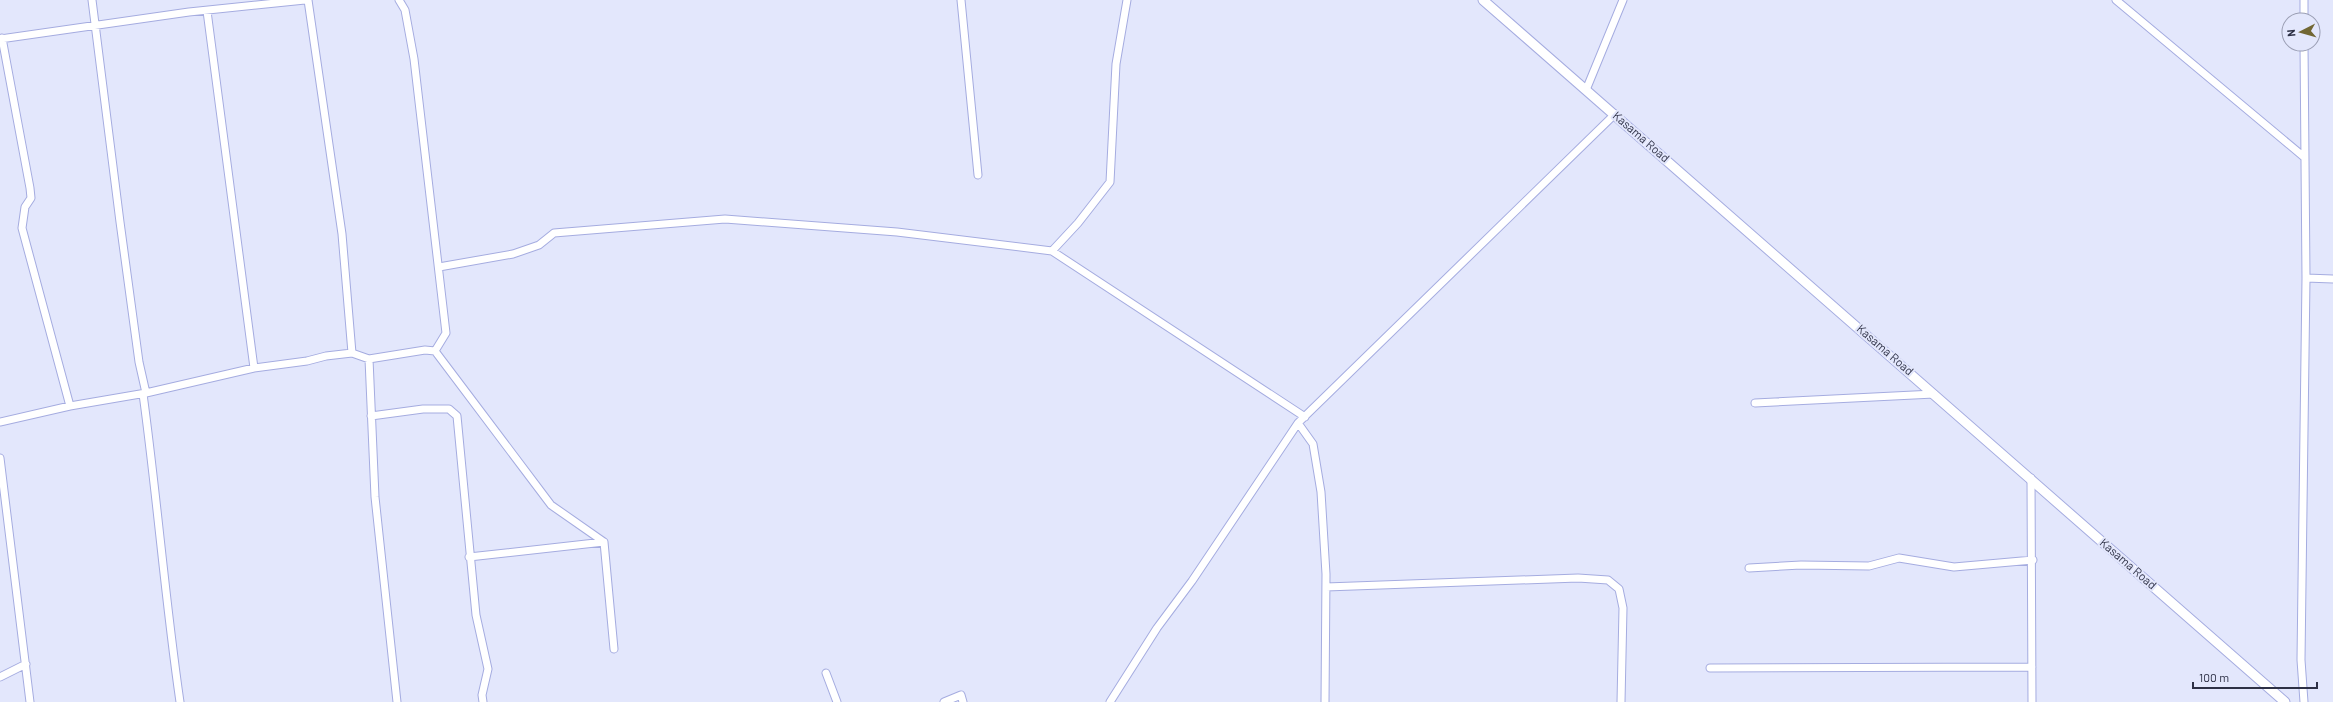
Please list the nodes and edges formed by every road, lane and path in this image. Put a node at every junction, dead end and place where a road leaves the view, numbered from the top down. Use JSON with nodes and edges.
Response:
{"nodes":[{"id":1,"x":92,"y":0,"type":"edge"},
{"id":2,"x":306,"y":0,"type":"edge"},
{"id":3,"x":399,"y":0,"type":"edge"},
{"id":4,"x":961,"y":0,"type":"edge"},
{"id":5,"x":1127,"y":0,"type":"edge"},
{"id":6,"x":1483,"y":0,"type":"edge"},
{"id":7,"x":1623,"y":0,"type":"edge"},
{"id":8,"x":2116,"y":0,"type":"edge"},
{"id":9,"x":2304,"y":0,"type":"edge"},
{"id":10,"x":206,"y":11,"type":"junction"},
{"id":11,"x":2304,"y":12,"type":"edge"},
{"id":12,"x":96,"y":25,"type":"junction"},
{"id":13,"x":1,"y":38,"type":"edge"},
{"id":14,"x":2304,"y":52,"type":"edge"},
{"id":15,"x":1586,"y":90,"type":"junction"},
{"id":16,"x":1616,"y":114,"type":"junction"},
{"id":17,"x":2304,"y":157,"type":"junction"},
{"id":18,"x":978,"y":174,"type":"dead end"},
{"id":19,"x":1052,"y":251,"type":"junction"},
{"id":20,"x":439,"y":267,"type":"junction"},
{"id":21,"x":2306,"y":278,"type":"junction"},
{"id":22,"x":2333,"y":279,"type":"edge"},
{"id":23,"x":434,"y":351,"type":"junction"},
{"id":24,"x":352,"y":353,"type":"junction"},
{"id":25,"x":369,"y":359,"type":"junction"},
{"id":26,"x":254,"y":368,"type":"junction"},
{"id":27,"x":144,"y":394,"type":"junction"},
{"id":28,"x":1934,"y":394,"type":"junction"},
{"id":29,"x":1755,"y":403,"type":"dead end"},
{"id":30,"x":70,"y":406,"type":"junction"},
{"id":31,"x":372,"y":416,"type":"junction"},
{"id":32,"x":1305,"y":417,"type":"junction"},
{"id":33,"x":0,"y":422,"type":"edge"},
{"id":34,"x":1298,"y":423,"type":"junction"},
{"id":35,"x":0,"y":458,"type":"edge"},
{"id":36,"x":2031,"y":478,"type":"junction"},
{"id":37,"x":604,"y":542,"type":"junction"},
{"id":38,"x":469,"y":558,"type":"junction"},
{"id":39,"x":2033,"y":560,"type":"junction"},
{"id":40,"x":1749,"y":568,"type":"dead end"},
{"id":41,"x":1326,"y":587,"type":"junction"},
{"id":42,"x":614,"y":649,"type":"dead end"},
{"id":43,"x":26,"y":664,"type":"junction"},
{"id":44,"x":2032,"y":667,"type":"junction"},
{"id":45,"x":1710,"y":668,"type":"dead end"},
{"id":46,"x":826,"y":673,"type":"dead end"},
{"id":47,"x":0,"y":676,"type":"edge"},
{"id":48,"x":30,"y":702,"type":"edge"},
{"id":49,"x":180,"y":702,"type":"edge"},
{"id":50,"x":397,"y":702,"type":"edge"},
{"id":51,"x":484,"y":702,"type":"edge"},
{"id":52,"x":837,"y":702,"type":"edge"},
{"id":53,"x":944,"y":702,"type":"edge"},
{"id":54,"x":963,"y":702,"type":"edge"},
{"id":55,"x":1110,"y":702,"type":"edge"},
{"id":56,"x":1325,"y":702,"type":"edge"},
{"id":57,"x":1621,"y":702,"type":"edge"},
{"id":58,"x":2032,"y":702,"type":"edge"},
{"id":59,"x":2285,"y":702,"type":"edge"},
{"id":60,"x":2304,"y":702,"type":"edge"}],
"edges":[{"from":1,"to":12,"type":"street"},
{"from":2,"to":10,"type":"street"},
{"from":2,"to":24,"type":"street"},
{"from":3,"to":20,"type":"street"},
{"from":4,"to":18,"type":"street"},
{"from":5,"to":19,"type":"street"},
{"from":6,"to":15,"type":"street","name":"Kasama Road"},
{"from":7,"to":15,"type":"street"},
{"from":8,"to":17,"type":"street"},
{"from":9,"to":11,"type":"street"},
{"from":10,"to":12,"type":"street"},
{"from":10,"to":26,"type":"street"},
{"from":12,"to":13,"type":"street"},
{"from":12,"to":27,"type":"street"},
{"from":13,"to":30,"type":"street"},
{"from":14,"to":17,"type":"street"},
{"from":15,"to":16,"type":"street","name":"Kasama Road"},
{"from":16,"to":28,"type":"street","name":"Kasama Road"},
{"from":16,"to":32,"type":"street"},
{"from":17,"to":21,"type":"street"},
{"from":19,"to":20,"type":"street"},
{"from":19,"to":32,"type":"street"},
{"from":20,"to":23,"type":"street"},
{"from":21,"to":22,"type":"street"},
{"from":21,"to":60,"type":"street"},
{"from":23,"to":25,"type":"street"},
{"from":23,"to":37,"type":"street"},
{"from":24,"to":25,"type":"street"},
{"from":24,"to":26,"type":"street"},
{"from":25,"to":31,"type":"street"},
{"from":26,"to":27,"type":"street"},
{"from":27,"to":30,"type":"street"},
{"from":27,"to":49,"type":"street"},
{"from":28,"to":29,"type":"street"},
{"from":28,"to":36,"type":"street","name":"Kasama Road"},
{"from":30,"to":33,"type":"street"},
{"from":31,"to":38,"type":"street"},
{"from":31,"to":50,"type":"street"},
{"from":32,"to":34,"type":"street"},
{"from":34,"to":41,"type":"street"},
{"from":34,"to":55,"type":"street"},
{"from":35,"to":43,"type":"street"},
{"from":36,"to":39,"type":"street"},
{"from":36,"to":59,"type":"street","name":"Kasama Road"},
{"from":37,"to":38,"type":"street"},
{"from":37,"to":42,"type":"street"},
{"from":38,"to":51,"type":"street"},
{"from":39,"to":40,"type":"street"},
{"from":39,"to":44,"type":"street"},
{"from":41,"to":56,"type":"street"},
{"from":41,"to":57,"type":"street"},
{"from":43,"to":47,"type":"street"},
{"from":43,"to":48,"type":"street"},
{"from":44,"to":45,"type":"street"},
{"from":44,"to":58,"type":"street"},
{"from":46,"to":52,"type":"street"},
{"from":53,"to":54,"type":"street"}]}
